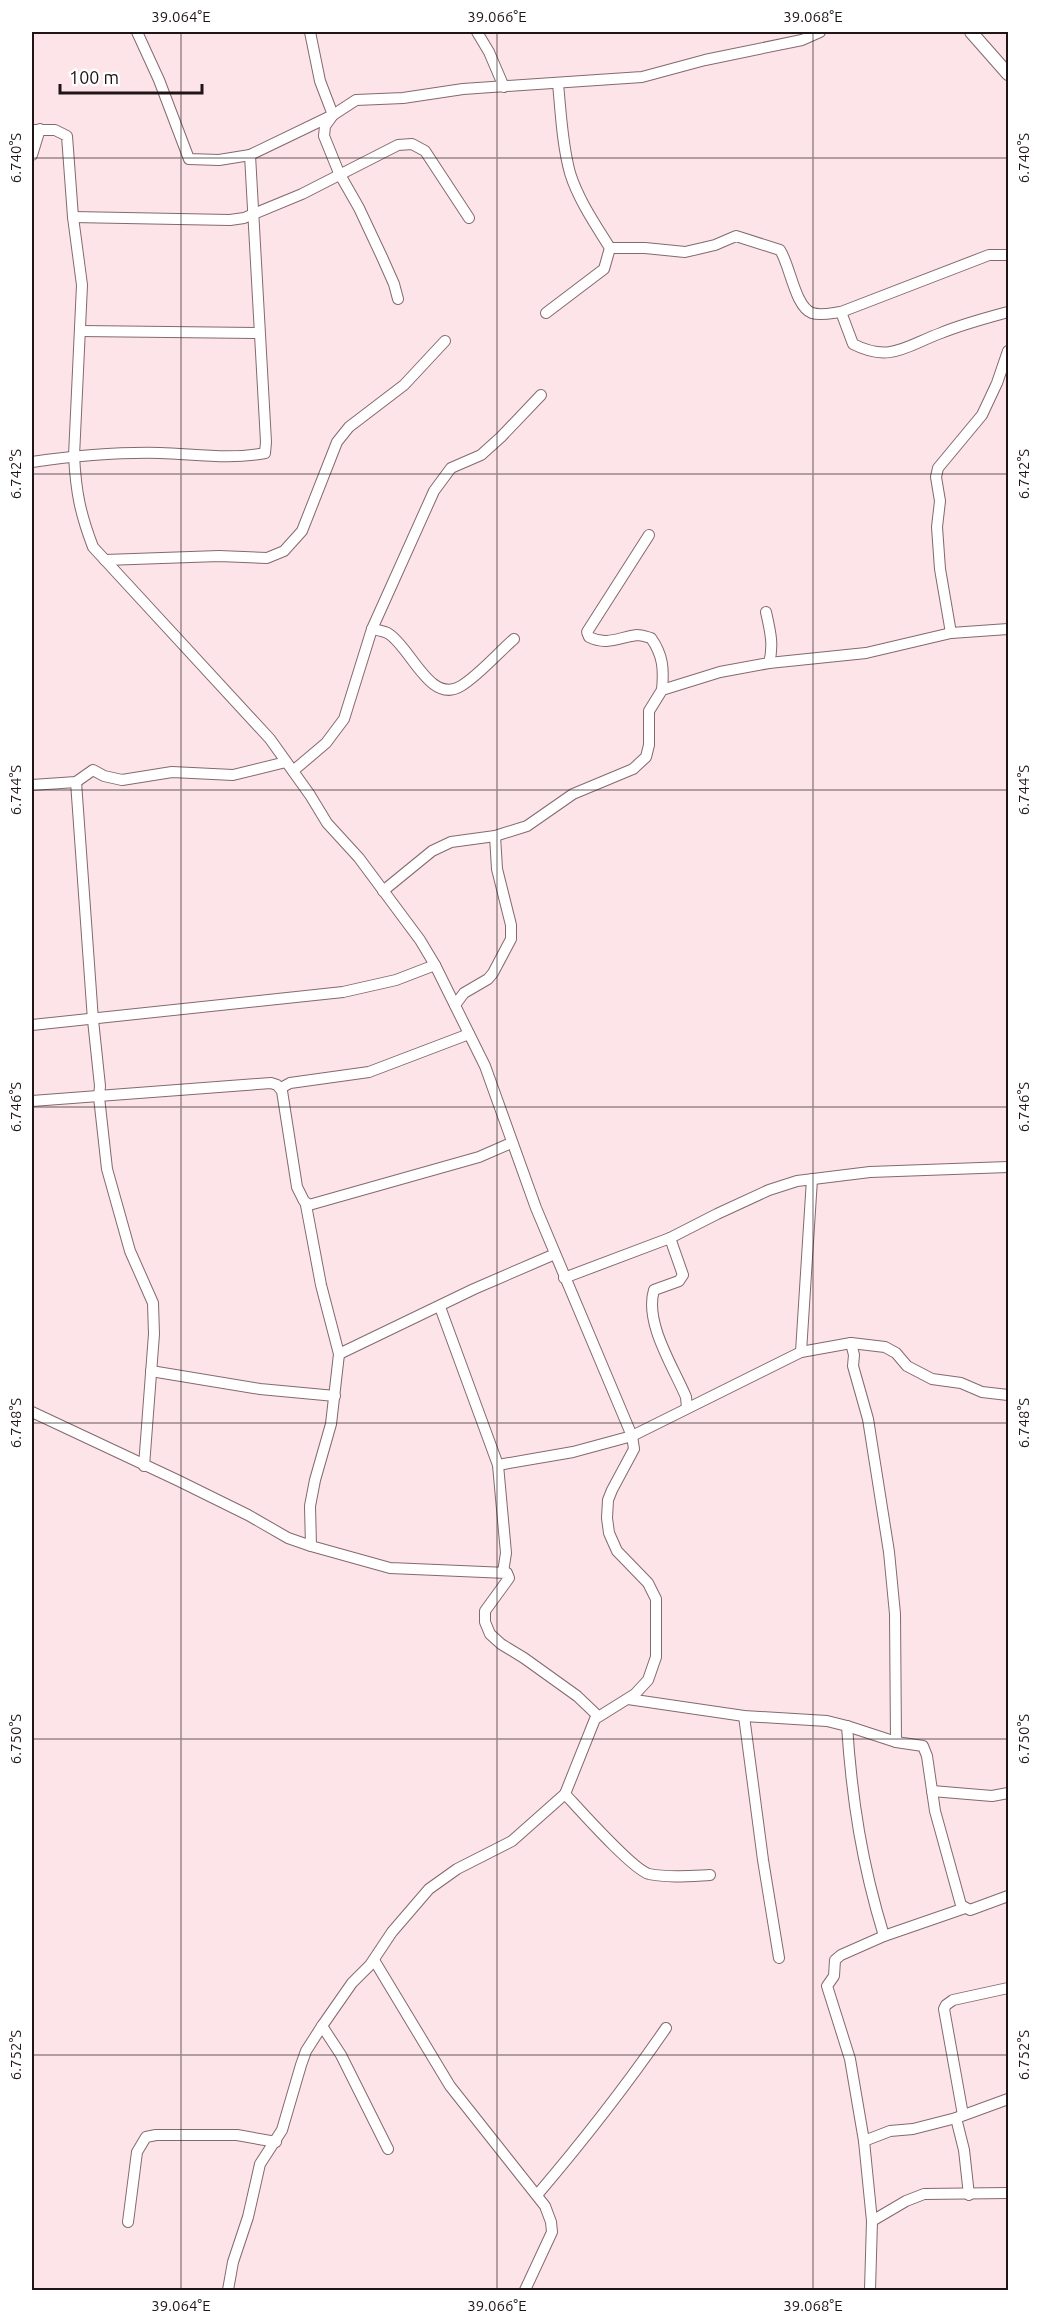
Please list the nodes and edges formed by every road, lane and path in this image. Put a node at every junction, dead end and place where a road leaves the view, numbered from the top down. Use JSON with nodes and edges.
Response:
{"nodes":[{"id":1,"x":137,"y":32,"type":"edge"},
{"id":2,"x":310,"y":32,"type":"edge"},
{"id":3,"x":477,"y":32,"type":"edge"},
{"id":4,"x":819,"y":32,"type":"edge"},
{"id":5,"x":971,"y":32,"type":"edge"},
{"id":6,"x":1008,"y":74,"type":"edge"},
{"id":7,"x":558,"y":84,"type":"junction"},
{"id":8,"x":504,"y":87,"type":"junction"},
{"id":9,"x":333,"y":115,"type":"junction"},
{"id":10,"x":36,"y":130,"type":"edge"},
{"id":11,"x":32,"y":155,"type":"edge"},
{"id":12,"x":250,"y":155,"type":"junction"},
{"id":13,"x":339,"y":173,"type":"junction"},
{"id":14,"x":254,"y":214,"type":"junction"},
{"id":15,"x":73,"y":217,"type":"junction"},
{"id":16,"x":468,"y":219,"type":"dead end"},
{"id":17,"x":610,"y":248,"type":"junction"},
{"id":18,"x":1008,"y":255,"type":"edge"},
{"id":19,"x":398,"y":299,"type":"dead end"},
{"id":20,"x":841,"y":312,"type":"junction"},
{"id":21,"x":1008,"y":312,"type":"edge"},
{"id":22,"x":546,"y":313,"type":"dead end"},
{"id":23,"x":80,"y":331,"type":"junction"},
{"id":24,"x":259,"y":333,"type":"junction"},
{"id":25,"x":445,"y":341,"type":"dead end"},
{"id":26,"x":1008,"y":351,"type":"edge"},
{"id":27,"x":541,"y":395,"type":"dead end"},
{"id":28,"x":74,"y":456,"type":"junction"},
{"id":29,"x":32,"y":462,"type":"edge"},
{"id":30,"x":649,"y":535,"type":"dead end"},
{"id":31,"x":105,"y":560,"type":"junction"},
{"id":32,"x":766,"y":612,"type":"dead end"},
{"id":33,"x":372,"y":629,"type":"junction"},
{"id":34,"x":1008,"y":629,"type":"edge"},
{"id":35,"x":951,"y":633,"type":"junction"},
{"id":36,"x":514,"y":639,"type":"dead end"},
{"id":37,"x":769,"y":663,"type":"junction"},
{"id":38,"x":663,"y":690,"type":"junction"},
{"id":39,"x":286,"y":762,"type":"junction"},
{"id":40,"x":293,"y":771,"type":"junction"},
{"id":41,"x":76,"y":782,"type":"junction"},
{"id":42,"x":32,"y":785,"type":"edge"},
{"id":43,"x":495,"y":836,"type":"junction"},
{"id":44,"x":383,"y":891,"type":"junction"},
{"id":45,"x":435,"y":965,"type":"junction"},
{"id":46,"x":455,"y":1005,"type":"junction"},
{"id":47,"x":93,"y":1020,"type":"junction"},
{"id":48,"x":32,"y":1025,"type":"edge"},
{"id":49,"x":469,"y":1034,"type":"junction"},
{"id":50,"x":281,"y":1088,"type":"junction"},
{"id":51,"x":99,"y":1097,"type":"junction"},
{"id":52,"x":32,"y":1101,"type":"edge"},
{"id":53,"x":511,"y":1143,"type":"junction"},
{"id":54,"x":1008,"y":1167,"type":"edge"},
{"id":55,"x":812,"y":1179,"type":"junction"},
{"id":56,"x":306,"y":1204,"type":"junction"},
{"id":57,"x":670,"y":1238,"type":"junction"},
{"id":58,"x":555,"y":1254,"type":"junction"},
{"id":59,"x":564,"y":1278,"type":"junction"},
{"id":60,"x":440,"y":1307,"type":"junction"},
{"id":61,"x":851,"y":1343,"type":"junction"},
{"id":62,"x":801,"y":1352,"type":"junction"},
{"id":63,"x":339,"y":1354,"type":"junction"},
{"id":64,"x":151,"y":1371,"type":"junction"},
{"id":65,"x":1008,"y":1395,"type":"edge"},
{"id":66,"x":335,"y":1396,"type":"junction"},
{"id":67,"x":687,"y":1408,"type":"junction"},
{"id":68,"x":32,"y":1412,"type":"edge"},
{"id":69,"x":632,"y":1436,"type":"junction"},
{"id":70,"x":498,"y":1465,"type":"junction"},
{"id":71,"x":144,"y":1466,"type":"junction"},
{"id":72,"x":311,"y":1546,"type":"junction"},
{"id":73,"x":503,"y":1572,"type":"junction"},
{"id":74,"x":628,"y":1699,"type":"junction"},
{"id":75,"x":598,"y":1716,"type":"junction"},
{"id":76,"x":744,"y":1716,"type":"junction"},
{"id":77,"x":847,"y":1726,"type":"junction"},
{"id":78,"x":896,"y":1742,"type":"junction"},
{"id":79,"x":932,"y":1791,"type":"junction"},
{"id":80,"x":565,"y":1794,"type":"junction"},
{"id":81,"x":1008,"y":1794,"type":"edge"},
{"id":82,"x":710,"y":1875,"type":"dead end"},
{"id":83,"x":1008,"y":1896,"type":"edge"},
{"id":84,"x":964,"y":1908,"type":"junction"},
{"id":85,"x":884,"y":1936,"type":"junction"},
{"id":86,"x":779,"y":1958,"type":"dead end"},
{"id":87,"x":374,"y":1960,"type":"junction"},
{"id":88,"x":1008,"y":1988,"type":"edge"},
{"id":89,"x":322,"y":2026,"type":"junction"},
{"id":90,"x":666,"y":2028,"type":"dead end"},
{"id":91,"x":1008,"y":2099,"type":"edge"},
{"id":92,"x":960,"y":2116,"type":"junction"},
{"id":93,"x":864,"y":2141,"type":"junction"},
{"id":94,"x":276,"y":2142,"type":"junction"},
{"id":95,"x":388,"y":2149,"type":"dead end"},
{"id":96,"x":1008,"y":2193,"type":"edge"},
{"id":97,"x":537,"y":2195,"type":"junction"},
{"id":98,"x":969,"y":2195,"type":"junction"},
{"id":99,"x":872,"y":2221,"type":"junction"},
{"id":100,"x":128,"y":2222,"type":"dead end"},
{"id":101,"x":228,"y":2290,"type":"edge"},
{"id":102,"x":525,"y":2290,"type":"edge"},
{"id":103,"x":870,"y":2290,"type":"edge"}],
"edges":[{"from":1,"to":12,"type":"street"},
{"from":2,"to":9,"type":"street"},
{"from":3,"to":8,"type":"street"},
{"from":4,"to":7,"type":"street"},
{"from":5,"to":6,"type":"street"},
{"from":7,"to":8,"type":"street"},
{"from":7,"to":17,"type":"street"},
{"from":8,"to":9,"type":"street"},
{"from":9,"to":12,"type":"street"},
{"from":9,"to":13,"type":"street"},
{"from":10,"to":11,"type":"street"},
{"from":10,"to":15,"type":"street"},
{"from":12,"to":14,"type":"street"},
{"from":13,"to":14,"type":"street"},
{"from":13,"to":16,"type":"street"},
{"from":13,"to":19,"type":"street"},
{"from":14,"to":15,"type":"street"},
{"from":14,"to":24,"type":"street"},
{"from":15,"to":23,"type":"street"},
{"from":17,"to":20,"type":"street"},
{"from":17,"to":22,"type":"street"},
{"from":18,"to":20,"type":"street"},
{"from":20,"to":21,"type":"street"},
{"from":23,"to":24,"type":"street"},
{"from":23,"to":28,"type":"street"},
{"from":24,"to":28,"type":"street"},
{"from":25,"to":31,"type":"street"},
{"from":26,"to":35,"type":"street"},
{"from":27,"to":33,"type":"street"},
{"from":28,"to":29,"type":"street"},
{"from":28,"to":31,"type":"street"},
{"from":30,"to":38,"type":"street"},
{"from":31,"to":39,"type":"street"},
{"from":32,"to":37,"type":"street"},
{"from":33,"to":36,"type":"street"},
{"from":33,"to":40,"type":"street"},
{"from":34,"to":35,"type":"street"},
{"from":35,"to":37,"type":"street"},
{"from":37,"to":38,"type":"street"},
{"from":38,"to":43,"type":"street"},
{"from":39,"to":40,"type":"street"},
{"from":39,"to":41,"type":"street"},
{"from":40,"to":44,"type":"street"},
{"from":41,"to":42,"type":"street"},
{"from":41,"to":47,"type":"street"},
{"from":43,"to":44,"type":"street"},
{"from":43,"to":46,"type":"street"},
{"from":44,"to":45,"type":"street"},
{"from":45,"to":46,"type":"street"},
{"from":45,"to":47,"type":"street"},
{"from":46,"to":49,"type":"street"},
{"from":47,"to":48,"type":"street"},
{"from":47,"to":51,"type":"street"},
{"from":49,"to":50,"type":"street"},
{"from":49,"to":53,"type":"street"},
{"from":50,"to":51,"type":"street"},
{"from":50,"to":56,"type":"street"},
{"from":51,"to":52,"type":"street"},
{"from":51,"to":64,"type":"street"},
{"from":53,"to":56,"type":"street"},
{"from":53,"to":58,"type":"street"},
{"from":54,"to":55,"type":"street"},
{"from":55,"to":57,"type":"street"},
{"from":55,"to":62,"type":"street"},
{"from":56,"to":63,"type":"street"},
{"from":57,"to":59,"type":"street"},
{"from":57,"to":67,"type":"street"},
{"from":58,"to":59,"type":"street"},
{"from":58,"to":60,"type":"street"},
{"from":59,"to":69,"type":"street"},
{"from":60,"to":63,"type":"street"},
{"from":60,"to":70,"type":"street"},
{"from":61,"to":62,"type":"street"},
{"from":61,"to":65,"type":"street"},
{"from":61,"to":78,"type":"street"},
{"from":62,"to":67,"type":"street"},
{"from":63,"to":66,"type":"street"},
{"from":64,"to":66,"type":"street"},
{"from":64,"to":71,"type":"street"},
{"from":66,"to":72,"type":"street"},
{"from":67,"to":69,"type":"street"},
{"from":68,"to":71,"type":"street"},
{"from":69,"to":70,"type":"street"},
{"from":69,"to":74,"type":"street"},
{"from":70,"to":73,"type":"street"},
{"from":71,"to":72,"type":"street"},
{"from":72,"to":73,"type":"street"},
{"from":73,"to":75,"type":"street"},
{"from":74,"to":75,"type":"street"},
{"from":74,"to":76,"type":"street"},
{"from":75,"to":80,"type":"street"},
{"from":76,"to":77,"type":"street"},
{"from":76,"to":86,"type":"street"},
{"from":77,"to":78,"type":"street"},
{"from":77,"to":85,"type":"street"},
{"from":78,"to":79,"type":"street"},
{"from":79,"to":81,"type":"street"},
{"from":79,"to":84,"type":"street"},
{"from":80,"to":82,"type":"street"},
{"from":80,"to":87,"type":"street"},
{"from":83,"to":84,"type":"street"},
{"from":84,"to":85,"type":"street"},
{"from":85,"to":93,"type":"street"},
{"from":87,"to":89,"type":"street"},
{"from":87,"to":97,"type":"street"},
{"from":88,"to":92,"type":"street"},
{"from":89,"to":94,"type":"street"},
{"from":89,"to":95,"type":"street"},
{"from":90,"to":97,"type":"street"},
{"from":91,"to":92,"type":"street"},
{"from":92,"to":93,"type":"street"},
{"from":92,"to":98,"type":"street"},
{"from":93,"to":99,"type":"street"},
{"from":94,"to":100,"type":"street"},
{"from":94,"to":101,"type":"street"},
{"from":96,"to":98,"type":"street"},
{"from":97,"to":102,"type":"street"},
{"from":98,"to":99,"type":"street"},
{"from":99,"to":103,"type":"street"}]}
